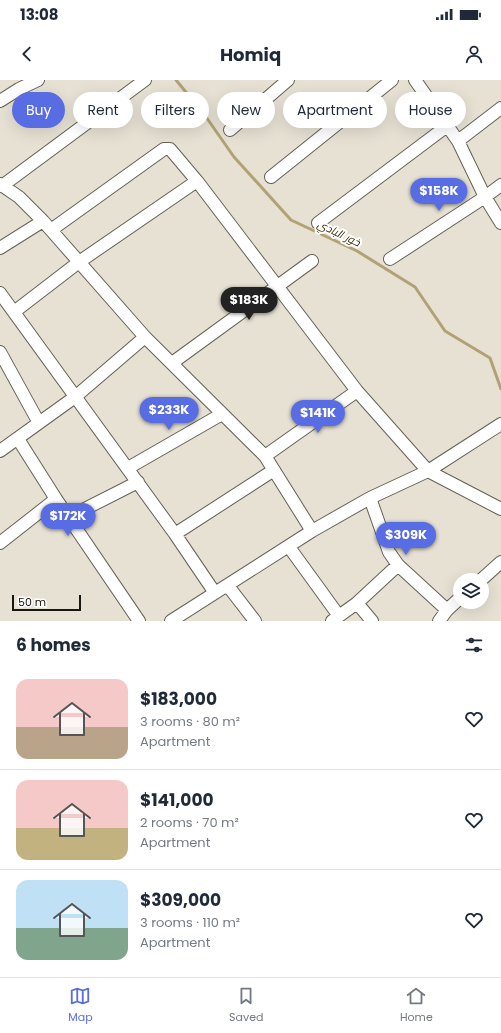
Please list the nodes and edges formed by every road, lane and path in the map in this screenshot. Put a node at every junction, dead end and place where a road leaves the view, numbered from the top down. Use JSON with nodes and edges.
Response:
{"nodes":[{"id":1,"x":38,"y":80,"type":"edge"},
{"id":2,"x":145,"y":80,"type":"edge"},
{"id":3,"x":288,"y":80,"type":"edge"},
{"id":4,"x":392,"y":80,"type":"edge"},
{"id":5,"x":415,"y":80,"type":"edge"},
{"id":6,"x":423,"y":92,"type":"edge"},
{"id":7,"x":0,"y":101,"type":"edge"},
{"id":8,"x":501,"y":108,"type":"edge"},
{"id":9,"x":444,"y":128,"type":"edge"},
{"id":10,"x":448,"y":128,"type":"edge"},
{"id":11,"x":230,"y":130,"type":"dead end"},
{"id":12,"x":458,"y":142,"type":"junction"},
{"id":13,"x":270,"y":177,"type":"dead end"},
{"id":14,"x":197,"y":181,"type":"junction"},
{"id":15,"x":501,"y":184,"type":"edge"},
{"id":16,"x":1,"y":185,"type":"edge"},
{"id":17,"x":485,"y":196,"type":"junction"},
{"id":18,"x":318,"y":223,"type":"dead end"},
{"id":19,"x":501,"y":223,"type":"edge"},
{"id":20,"x":47,"y":225,"type":"junction"},
{"id":21,"x":0,"y":248,"type":"edge"},
{"id":22,"x":390,"y":259,"type":"dead end"},
{"id":23,"x":312,"y":261,"type":"dead end"},
{"id":24,"x":79,"y":262,"type":"junction"},
{"id":25,"x":277,"y":285,"type":"junction"},
{"id":26,"x":0,"y":293,"type":"edge"},
{"id":27,"x":8,"y":309,"type":"edge"},
{"id":28,"x":145,"y":337,"type":"junction"},
{"id":29,"x":0,"y":352,"type":"edge"},
{"id":30,"x":172,"y":363,"type":"junction"},
{"id":31,"x":357,"y":392,"type":"junction"},
{"id":32,"x":75,"y":397,"type":"junction"},
{"id":33,"x":222,"y":414,"type":"junction"},
{"id":34,"x":39,"y":423,"type":"junction"},
{"id":35,"x":501,"y":424,"type":"edge"},
{"id":36,"x":18,"y":439,"type":"junction"},
{"id":37,"x":0,"y":451,"type":"edge"},
{"id":38,"x":266,"y":456,"type":"junction"},
{"id":39,"x":128,"y":468,"type":"junction"},
{"id":40,"x":274,"y":470,"type":"junction"},
{"id":41,"x":428,"y":471,"type":"junction"},
{"id":42,"x":138,"y":482,"type":"junction"},
{"id":43,"x":370,"y":498,"type":"junction"},
{"id":44,"x":56,"y":499,"type":"junction"},
{"id":45,"x":501,"y":509,"type":"edge"},
{"id":46,"x":69,"y":517,"type":"junction"},
{"id":47,"x":312,"y":531,"type":"junction"},
{"id":48,"x":175,"y":534,"type":"junction"},
{"id":49,"x":0,"y":543,"type":"edge"},
{"id":50,"x":289,"y":547,"type":"junction"},
{"id":51,"x":501,"y":562,"type":"edge"},
{"id":52,"x":398,"y":565,"type":"junction"},
{"id":53,"x":489,"y":573,"type":"edge"},
{"id":54,"x":228,"y":586,"type":"junction"},
{"id":55,"x":215,"y":593,"type":"junction"},
{"id":56,"x":357,"y":603,"type":"junction"},
{"id":57,"x":453,"y":604,"type":"edge"},
{"id":58,"x":447,"y":610,"type":"junction"},
{"id":59,"x":335,"y":619,"type":"edge"},
{"id":60,"x":139,"y":621,"type":"edge"},
{"id":61,"x":171,"y":621,"type":"edge"},
{"id":62,"x":255,"y":621,"type":"edge"},
{"id":63,"x":372,"y":621,"type":"edge"},
{"id":64,"x":439,"y":621,"type":"edge"}],
"edges":[{"from":1,"to":7,"type":"street"},
{"from":2,"to":16,"type":"street"},
{"from":3,"to":11,"type":"street"},
{"from":4,"to":13,"type":"street"},
{"from":5,"to":6,"type":"street"},
{"from":8,"to":12,"type":"street"},
{"from":9,"to":18,"type":"street"},
{"from":10,"to":12,"type":"street"},
{"from":12,"to":17,"type":"street"},
{"from":14,"to":20,"type":"street"},
{"from":14,"to":24,"type":"street"},
{"from":14,"to":25,"type":"street"},
{"from":15,"to":17,"type":"street"},
{"from":16,"to":20,"type":"street"},
{"from":17,"to":19,"type":"street"},
{"from":17,"to":22,"type":"street"},
{"from":20,"to":21,"type":"street"},
{"from":20,"to":24,"type":"street"},
{"from":23,"to":25,"type":"street"},
{"from":24,"to":27,"type":"street"},
{"from":24,"to":28,"type":"street"},
{"from":25,"to":30,"type":"street"},
{"from":25,"to":31,"type":"street"},
{"from":26,"to":27,"type":"street"},
{"from":27,"to":32,"type":"street"},
{"from":28,"to":30,"type":"street"},
{"from":28,"to":32,"type":"street"},
{"from":29,"to":34,"type":"street"},
{"from":30,"to":33,"type":"street"},
{"from":31,"to":38,"type":"street"},
{"from":31,"to":41,"type":"street"},
{"from":32,"to":34,"type":"street"},
{"from":32,"to":39,"type":"street"},
{"from":33,"to":38,"type":"street"},
{"from":33,"to":39,"type":"street"},
{"from":34,"to":36,"type":"street"},
{"from":35,"to":41,"type":"street"},
{"from":36,"to":37,"type":"street"},
{"from":36,"to":44,"type":"street"},
{"from":38,"to":40,"type":"street"},
{"from":39,"to":42,"type":"street"},
{"from":40,"to":47,"type":"street"},
{"from":40,"to":48,"type":"street"},
{"from":41,"to":43,"type":"street"},
{"from":41,"to":45,"type":"street"},
{"from":42,"to":46,"type":"street"},
{"from":42,"to":48,"type":"street"},
{"from":43,"to":47,"type":"street"},
{"from":43,"to":52,"type":"street"},
{"from":44,"to":46,"type":"street"},
{"from":44,"to":49,"type":"street"},
{"from":46,"to":60,"type":"street"},
{"from":47,"to":50,"type":"street"},
{"from":48,"to":55,"type":"street"},
{"from":50,"to":54,"type":"street"},
{"from":50,"to":59,"type":"street"},
{"from":51,"to":53,"type":"street"},
{"from":52,"to":56,"type":"street"},
{"from":52,"to":58,"type":"street"},
{"from":54,"to":55,"type":"street"},
{"from":54,"to":62,"type":"street"},
{"from":55,"to":61,"type":"street"},
{"from":56,"to":59,"type":"street"},
{"from":56,"to":63,"type":"street"},
{"from":57,"to":58,"type":"street"},
{"from":58,"to":64,"type":"street"}]}
